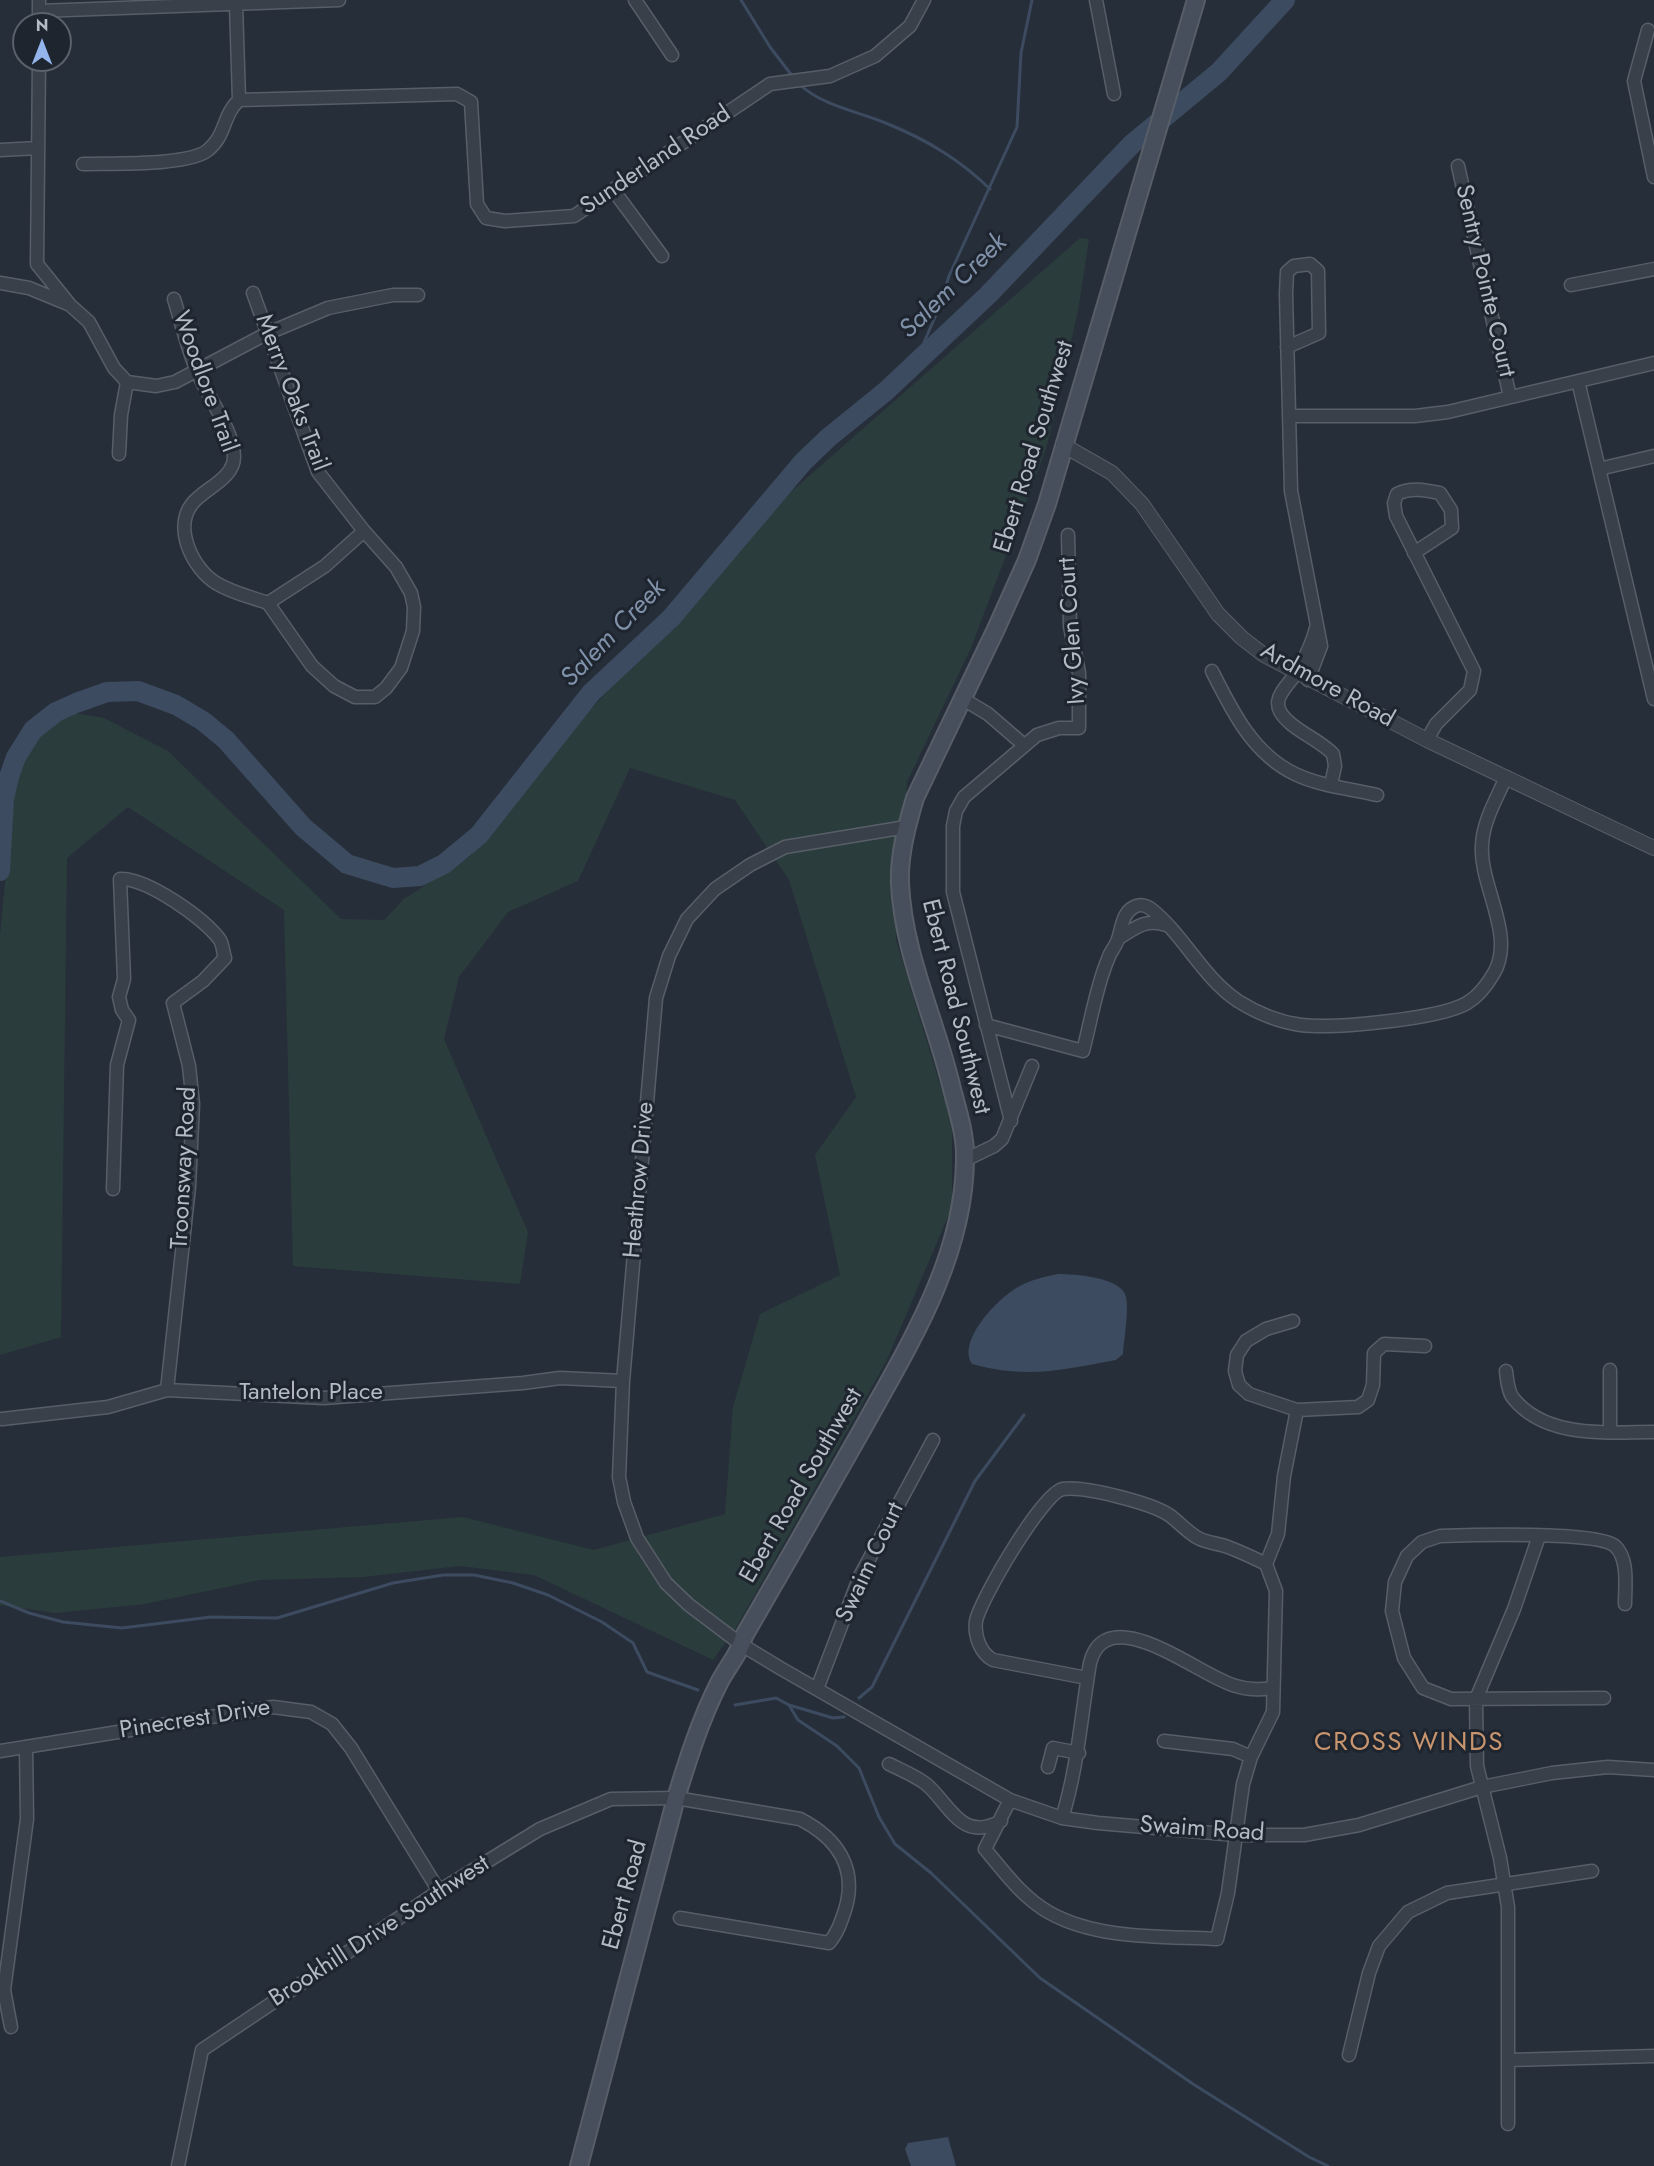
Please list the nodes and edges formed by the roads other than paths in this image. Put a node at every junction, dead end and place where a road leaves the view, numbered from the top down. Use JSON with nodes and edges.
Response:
{"nodes":[{"id":1,"x":339,"y":0,"type":"edge"},
{"id":2,"x":635,"y":0,"type":"edge"},
{"id":3,"x":924,"y":0,"type":"edge"},
{"id":4,"x":1096,"y":0,"type":"edge"},
{"id":5,"x":1196,"y":0,"type":"edge"},
{"id":6,"x":236,"y":4,"type":"junction"},
{"id":7,"x":39,"y":5,"type":"edge"},
{"id":8,"x":1648,"y":30,"type":"dead end"},
{"id":9,"x":672,"y":55,"type":"dead end"},
{"id":10,"x":39,"y":72,"type":"edge"},
{"id":11,"x":1114,"y":94,"type":"dead end"},
{"id":12,"x":239,"y":100,"type":"junction"},
{"id":13,"x":38,"y":148,"type":"junction"},
{"id":14,"x":0,"y":150,"type":"edge"},
{"id":15,"x":83,"y":164,"type":"dead end"},
{"id":16,"x":1458,"y":166,"type":"dead end"},
{"id":17,"x":1654,"y":177,"type":"edge"},
{"id":18,"x":615,"y":191,"type":"junction"},
{"id":19,"x":662,"y":256,"type":"dead end"},
{"id":20,"x":1654,"y":269,"type":"edge"},
{"id":21,"x":0,"y":283,"type":"edge"},
{"id":22,"x":1571,"y":285,"type":"dead end"},
{"id":23,"x":253,"y":293,"type":"dead end"},
{"id":24,"x":418,"y":295,"type":"dead end"},
{"id":25,"x":174,"y":298,"type":"dead end"},
{"id":26,"x":70,"y":304,"type":"junction"},
{"id":27,"x":266,"y":334,"type":"junction"},
{"id":28,"x":1287,"y":347,"type":"junction"},
{"id":29,"x":1654,"y":363,"type":"edge"},
{"id":30,"x":196,"y":369,"type":"junction"},
{"id":31,"x":1578,"y":381,"type":"junction"},
{"id":32,"x":127,"y":382,"type":"junction"},
{"id":33,"x":1510,"y":397,"type":"junction"},
{"id":34,"x":1289,"y":416,"type":"junction"},
{"id":35,"x":1063,"y":445,"type":"junction"},
{"id":36,"x":119,"y":454,"type":"dead end"},
{"id":37,"x":1654,"y":456,"type":"edge"},
{"id":38,"x":1599,"y":469,"type":"junction"},
{"id":39,"x":364,"y":531,"type":"junction"},
{"id":40,"x":1068,"y":535,"type":"dead end"},
{"id":41,"x":1414,"y":553,"type":"junction"},
{"id":42,"x":268,"y":603,"type":"junction"},
{"id":43,"x":1212,"y":671,"type":"dead end"},
{"id":44,"x":1302,"y":677,"type":"junction"},
{"id":45,"x":963,"y":699,"type":"junction"},
{"id":46,"x":1654,"y":699,"type":"edge"},
{"id":47,"x":1427,"y":740,"type":"junction"},
{"id":48,"x":1024,"y":745,"type":"junction"},
{"id":49,"x":1506,"y":777,"type":"junction"},
{"id":50,"x":1331,"y":785,"type":"junction"},
{"id":51,"x":1377,"y":795,"type":"dead end"},
{"id":52,"x":906,"y":827,"type":"junction"},
{"id":53,"x":1654,"y":848,"type":"edge"},
{"id":54,"x":1167,"y":926,"type":"junction"},
{"id":55,"x":1119,"y":938,"type":"junction"},
{"id":56,"x":986,"y":1025,"type":"junction"},
{"id":57,"x":1032,"y":1066,"type":"dead end"},
{"id":58,"x":1011,"y":1121,"type":"junction"},
{"id":59,"x":965,"y":1160,"type":"junction"},
{"id":60,"x":113,"y":1189,"type":"dead end"},
{"id":61,"x":1293,"y":1321,"type":"dead end"},
{"id":62,"x":1425,"y":1346,"type":"dead end"},
{"id":63,"x":1610,"y":1370,"type":"dead end"},
{"id":64,"x":1506,"y":1371,"type":"dead end"},
{"id":65,"x":623,"y":1381,"type":"junction"},
{"id":66,"x":167,"y":1390,"type":"junction"},
{"id":67,"x":1297,"y":1410,"type":"junction"},
{"id":68,"x":2,"y":1419,"type":"dead end"},
{"id":69,"x":1610,"y":1432,"type":"junction"},
{"id":70,"x":1654,"y":1432,"type":"edge"},
{"id":71,"x":933,"y":1440,"type":"dead end"},
{"id":72,"x":1539,"y":1536,"type":"junction"},
{"id":73,"x":1266,"y":1564,"type":"junction"},
{"id":74,"x":1625,"y":1604,"type":"dead end"},
{"id":75,"x":742,"y":1645,"type":"junction"},
{"id":76,"x":780,"y":1668,"type":"joint"},
{"id":77,"x":1088,"y":1677,"type":"junction"},
{"id":78,"x":1272,"y":1688,"type":"junction"},
{"id":79,"x":817,"y":1689,"type":"junction"},
{"id":80,"x":1604,"y":1698,"type":"dead end"},
{"id":81,"x":1476,"y":1699,"type":"junction"},
{"id":82,"x":1164,"y":1741,"type":"dead end"},
{"id":83,"x":26,"y":1747,"type":"junction"},
{"id":84,"x":0,"y":1750,"type":"edge"},
{"id":85,"x":1079,"y":1753,"type":"junction"},
{"id":86,"x":1251,"y":1757,"type":"junction"},
{"id":87,"x":889,"y":1764,"type":"dead end"},
{"id":88,"x":1048,"y":1767,"type":"dead end"},
{"id":89,"x":1654,"y":1770,"type":"edge"},
{"id":90,"x":1482,"y":1787,"type":"junction"},
{"id":91,"x":676,"y":1798,"type":"junction"},
{"id":92,"x":1010,"y":1800,"type":"junction"},
{"id":93,"x":1062,"y":1818,"type":"junction"},
{"id":94,"x":1001,"y":1821,"type":"junction"},
{"id":95,"x":1236,"y":1835,"type":"junction"},
{"id":96,"x":1592,"y":1871,"type":"dead end"},
{"id":97,"x":1504,"y":1884,"type":"junction"},
{"id":98,"x":439,"y":1891,"type":"junction"},
{"id":99,"x":680,"y":1918,"type":"dead end"},
{"id":100,"x":2,"y":1990,"type":"edge"},
{"id":101,"x":11,"y":2027,"type":"dead end"},
{"id":102,"x":1349,"y":2055,"type":"dead end"},
{"id":103,"x":1654,"y":2056,"type":"edge"},
{"id":104,"x":1509,"y":2060,"type":"junction"},
{"id":105,"x":1508,"y":2124,"type":"dead end"},
{"id":106,"x":178,"y":2166,"type":"edge"},
{"id":107,"x":579,"y":2166,"type":"edge"}],
"edges":[{"from":1,"to":6,"type":"street"},
{"from":2,"to":9,"type":"street"},
{"from":3,"to":18,"type":"street","name":"Sunderland Road"},
{"from":4,"to":11,"type":"street"},
{"from":5,"to":35,"type":"main road","name":"Ebert Road Southwest"},
{"from":6,"to":7,"type":"street"},
{"from":6,"to":12,"type":"street"},
{"from":8,"to":17,"type":"street"},
{"from":10,"to":13,"type":"street"},
{"from":12,"to":15,"type":"street"},
{"from":12,"to":18,"type":"street","name":"Sunderland Road"},
{"from":13,"to":14,"type":"street"},
{"from":13,"to":26,"type":"street"},
{"from":16,"to":33,"type":"street","name":"Sentry Pointe Court"},
{"from":18,"to":19,"type":"street"},
{"from":20,"to":22,"type":"street"},
{"from":21,"to":26,"type":"street"},
{"from":23,"to":27,"type":"street","name":"Merry Oaks Trail"},
{"from":24,"to":27,"type":"street"},
{"from":25,"to":30,"type":"street","name":"Woodlore Trail"},
{"from":26,"to":32,"type":"street"},
{"from":27,"to":30,"type":"street"},
{"from":27,"to":39,"type":"street","name":"Merry Oaks Trail"},
{"from":28,"to":28,"type":"street"},
{"from":28,"to":34,"type":"street"},
{"from":29,"to":31,"type":"street"},
{"from":30,"to":32,"type":"street"},
{"from":30,"to":42,"type":"street","name":"Woodlore Trail"},
{"from":31,"to":33,"type":"street"},
{"from":31,"to":38,"type":"street"},
{"from":32,"to":36,"type":"street"},
{"from":33,"to":34,"type":"street"},
{"from":34,"to":44,"type":"street"},
{"from":35,"to":44,"type":"street","name":"Ardmore Road"},
{"from":35,"to":45,"type":"main road","name":"Ebert Road Southwest"},
{"from":37,"to":38,"type":"street"},
{"from":38,"to":46,"type":"street"},
{"from":39,"to":42,"type":"street"},
{"from":39,"to":42,"type":"street","name":"Merry Oaks Trail"},
{"from":40,"to":48,"type":"street","name":"Ivy Glen Court"},
{"from":41,"to":41,"type":"street"},
{"from":41,"to":47,"type":"street"},
{"from":43,"to":50,"type":"street"},
{"from":44,"to":47,"type":"street","name":"Ardmore Road"},
{"from":44,"to":50,"type":"street"},
{"from":45,"to":48,"type":"street"},
{"from":45,"to":52,"type":"main road","name":"Ebert Road Southwest"},
{"from":47,"to":49,"type":"street","name":"Ardmore Road"},
{"from":48,"to":56,"type":"street"},
{"from":49,"to":53,"type":"street","name":"Ardmore Road"},
{"from":49,"to":54,"type":"street"},
{"from":50,"to":51,"type":"street"},
{"from":52,"to":59,"type":"main road","name":"Ebert Road Southwest"},
{"from":52,"to":65,"type":"street","name":"Heathrow Drive"},
{"from":54,"to":55,"type":"street"},
{"from":54,"to":55,"type":"street"},
{"from":55,"to":56,"type":"street"},
{"from":56,"to":58,"type":"street"},
{"from":57,"to":58,"type":"street"},
{"from":58,"to":59,"type":"street"},
{"from":59,"to":75,"type":"main road","name":"Ebert Road Southwest"},
{"from":60,"to":66,"type":"street","name":"Troonsway Road"},
{"from":61,"to":67,"type":"street"},
{"from":62,"to":67,"type":"street"},
{"from":63,"to":69,"type":"street"},
{"from":64,"to":69,"type":"street"},
{"from":65,"to":66,"type":"street","name":"Tantelon Place"},
{"from":65,"to":75,"type":"street","name":"Heathrow Drive"},
{"from":66,"to":68,"type":"street","name":"Tantelon Place"},
{"from":67,"to":73,"type":"street"},
{"from":69,"to":70,"type":"street"},
{"from":71,"to":79,"type":"street","name":"Swaim Court"},
{"from":72,"to":74,"type":"street"},
{"from":72,"to":81,"type":"street"},
{"from":72,"to":81,"type":"street"},
{"from":73,"to":77,"type":"street"},
{"from":73,"to":78,"type":"street"},
{"from":75,"to":76,"type":"street","name":"Heathrow Drive"},
{"from":75,"to":91,"type":"main road","name":"Ebert Road"},
{"from":76,"to":79,"type":"street","name":"Swaim Road"},
{"from":77,"to":78,"type":"street"},
{"from":77,"to":85,"type":"street"},
{"from":78,"to":86,"type":"street"},
{"from":79,"to":92,"type":"street","name":"Swaim Road"},
{"from":80,"to":81,"type":"street"},
{"from":81,"to":90,"type":"street"},
{"from":82,"to":86,"type":"street"},
{"from":83,"to":84,"type":"street","name":"Pinecrest Drive"},
{"from":83,"to":98,"type":"street","name":"Pinecrest Drive"},
{"from":83,"to":100,"type":"street"},
{"from":85,"to":88,"type":"street"},
{"from":85,"to":93,"type":"street"},
{"from":86,"to":95,"type":"street"},
{"from":87,"to":94,"type":"street"},
{"from":89,"to":90,"type":"street","name":"Swaim Road"},
{"from":90,"to":95,"type":"street","name":"Swaim Road"},
{"from":90,"to":97,"type":"street"},
{"from":91,"to":98,"type":"street","name":"Brookhill Drive Southwest"},
{"from":91,"to":99,"type":"street","name":"Brookhill Drive Southwest"},
{"from":91,"to":107,"type":"main road","name":"Ebert Road"},
{"from":92,"to":93,"type":"street","name":"Swaim Road"},
{"from":92,"to":94,"type":"street"},
{"from":93,"to":95,"type":"street","name":"Swaim Road"},
{"from":94,"to":95,"type":"street"},
{"from":96,"to":97,"type":"street"},
{"from":97,"to":102,"type":"street"},
{"from":97,"to":104,"type":"street"},
{"from":98,"to":106,"type":"street","name":"Brookhill Drive Southwest"},
{"from":100,"to":101,"type":"street"},
{"from":103,"to":104,"type":"street"},
{"from":104,"to":105,"type":"street"}]}
